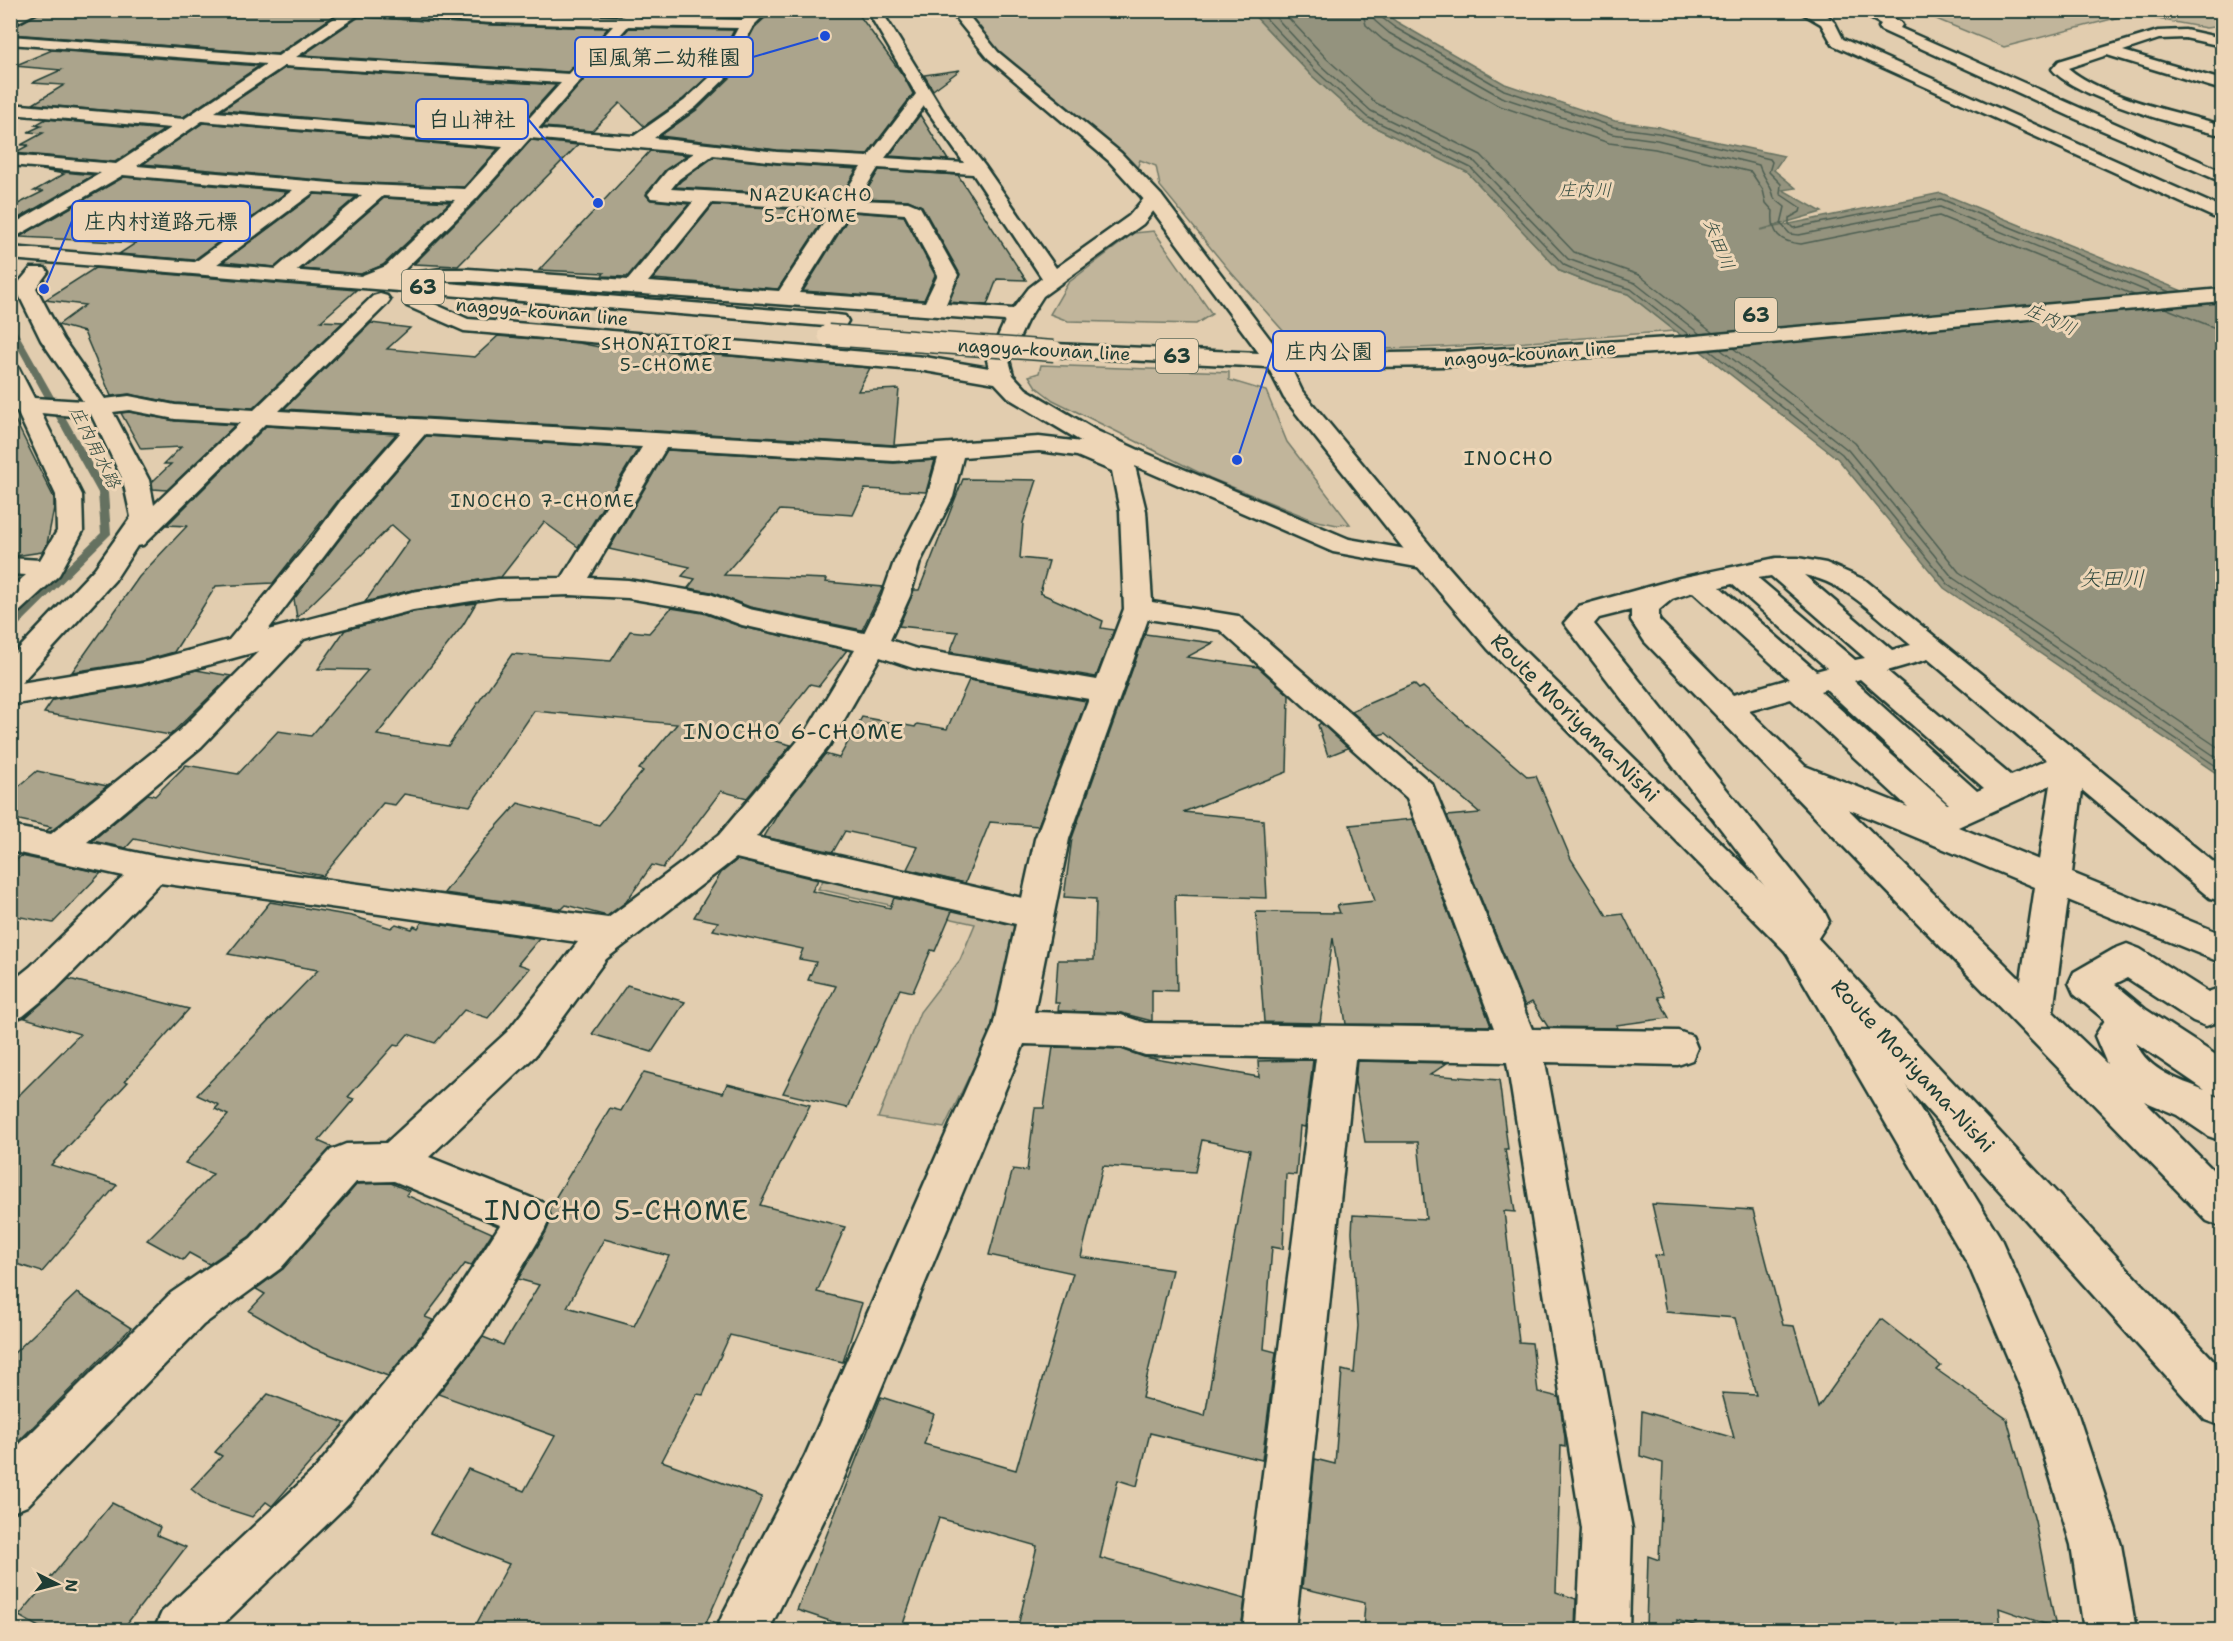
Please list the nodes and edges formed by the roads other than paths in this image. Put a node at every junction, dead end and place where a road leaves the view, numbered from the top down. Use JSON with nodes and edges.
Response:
{"nodes":[{"id":1,"x":35,"y":10,"type":"edge"},
{"id":2,"x":346,"y":10,"type":"edge"},
{"id":3,"x":638,"y":10,"type":"edge"},
{"id":4,"x":760,"y":10,"type":"edge"},
{"id":5,"x":874,"y":10,"type":"edge"},
{"id":6,"x":956,"y":10,"type":"edge"},
{"id":7,"x":1804,"y":10,"type":"edge"},
{"id":8,"x":1863,"y":10,"type":"edge"},
{"id":9,"x":355,"y":11,"type":"edge"},
{"id":10,"x":10,"y":22,"type":"edge"},
{"id":11,"x":624,"y":22,"type":"junction"},
{"id":12,"x":747,"y":24,"type":"junction"},
{"id":13,"x":10,"y":40,"type":"edge"},
{"id":14,"x":2223,"y":42,"type":"edge"},
{"id":15,"x":2108,"y":51,"type":"junction"},
{"id":16,"x":2212,"y":57,"type":"edge"},
{"id":17,"x":283,"y":61,"type":"junction"},
{"id":18,"x":2172,"y":69,"type":"junction"},
{"id":19,"x":572,"y":79,"type":"junction"},
{"id":20,"x":2221,"y":84,"type":"edge"},
{"id":21,"x":924,"y":93,"type":"junction"},
{"id":22,"x":10,"y":109,"type":"edge"},
{"id":23,"x":194,"y":120,"type":"junction"},
{"id":24,"x":2223,"y":130,"type":"edge"},
{"id":25,"x":521,"y":138,"type":"junction"},
{"id":26,"x":638,"y":141,"type":"junction"},
{"id":27,"x":712,"y":148,"type":"junction"},
{"id":28,"x":10,"y":160,"type":"edge"},
{"id":29,"x":873,"y":163,"type":"junction"},
{"id":30,"x":978,"y":169,"type":"junction"},
{"id":31,"x":119,"y":170,"type":"junction"},
{"id":32,"x":2223,"y":177,"type":"edge"},
{"id":33,"x":310,"y":186,"type":"junction"},
{"id":34,"x":377,"y":192,"type":"junction"},
{"id":35,"x":470,"y":195,"type":"junction"},
{"id":36,"x":707,"y":198,"type":"junction"},
{"id":37,"x":1154,"y":199,"type":"junction"},
{"id":38,"x":847,"y":205,"type":"junction"},
{"id":39,"x":2223,"y":215,"type":"edge"},
{"id":40,"x":10,"y":234,"type":"edge"},
{"id":41,"x":10,"y":253,"type":"edge"},
{"id":42,"x":198,"y":269,"type":"junction"},
{"id":43,"x":10,"y":270,"type":"edge"},
{"id":44,"x":38,"y":272,"type":"junction"},
{"id":45,"x":279,"y":276,"type":"junction"},
{"id":46,"x":1054,"y":280,"type":"junction"},
{"id":47,"x":361,"y":281,"type":"junction"},
{"id":48,"x":634,"y":286,"type":"junction"},
{"id":49,"x":381,"y":292,"type":"junction"},
{"id":50,"x":2223,"y":295,"type":"edge"},
{"id":51,"x":785,"y":298,"type":"junction"},
{"id":52,"x":414,"y":302,"type":"junction"},
{"id":53,"x":932,"y":310,"type":"junction"},
{"id":54,"x":1020,"y":316,"type":"junction"},
{"id":55,"x":832,"y":328,"type":"junction"},
{"id":56,"x":1602,"y":329,"type":"dead end"},
{"id":57,"x":1313,"y":342,"type":"dead end"},
{"id":58,"x":1282,"y":351,"type":"junction"},
{"id":59,"x":10,"y":372,"type":"edge"},
{"id":60,"x":1002,"y":377,"type":"junction"},
{"id":61,"x":1037,"y":404,"type":"junction"},
{"id":62,"x":25,"y":405,"type":"edge"},
{"id":63,"x":85,"y":407,"type":"junction"},
{"id":64,"x":261,"y":416,"type":"junction"},
{"id":65,"x":419,"y":426,"type":"junction"},
{"id":66,"x":659,"y":439,"type":"junction"},
{"id":67,"x":1040,"y":444,"type":"junction"},
{"id":68,"x":952,"y":451,"type":"junction"},
{"id":69,"x":120,"y":553,"type":"junction"},
{"id":70,"x":1428,"y":561,"type":"junction"},
{"id":71,"x":10,"y":566,"type":"edge"},
{"id":72,"x":1776,"y":566,"type":"junction"},
{"id":73,"x":50,"y":568,"type":"junction"},
{"id":74,"x":1737,"y":574,"type":"junction"},
{"id":75,"x":1699,"y":583,"type":"junction"},
{"id":76,"x":571,"y":585,"type":"junction"},
{"id":77,"x":1862,"y":590,"type":"junction"},
{"id":78,"x":1662,"y":593,"type":"junction"},
{"id":79,"x":1817,"y":602,"type":"junction"},
{"id":80,"x":10,"y":605,"type":"edge"},
{"id":81,"x":1138,"y":609,"type":"junction"},
{"id":82,"x":1780,"y":611,"type":"junction"},
{"id":83,"x":1895,"y":616,"type":"junction"},
{"id":84,"x":1743,"y":622,"type":"junction"},
{"id":85,"x":1848,"y":628,"type":"junction"},
{"id":86,"x":294,"y":632,"type":"junction"},
{"id":87,"x":1811,"y":639,"type":"junction"},
{"id":88,"x":873,"y":644,"type":"junction"},
{"id":89,"x":239,"y":648,"type":"junction"},
{"id":90,"x":1933,"y":648,"type":"junction"},
{"id":91,"x":1774,"y":649,"type":"junction"},
{"id":92,"x":1840,"y":674,"type":"junction"},
{"id":93,"x":10,"y":677,"type":"edge"},
{"id":94,"x":1106,"y":692,"type":"junction"},
{"id":95,"x":10,"y":695,"type":"edge"},
{"id":96,"x":1727,"y":707,"type":"junction"},
{"id":97,"x":2070,"y":763,"type":"junction"},
{"id":98,"x":1792,"y":773,"type":"junction"},
{"id":99,"x":2008,"y":791,"type":"junction"},
{"id":100,"x":1947,"y":818,"type":"junction"},
{"id":101,"x":10,"y":838,"type":"edge"},
{"id":102,"x":731,"y":844,"type":"junction"},
{"id":103,"x":56,"y":849,"type":"junction"},
{"id":104,"x":153,"y":869,"type":"junction"},
{"id":105,"x":2052,"y":878,"type":"junction"},
{"id":106,"x":2223,"y":888,"type":"edge"},
{"id":107,"x":1036,"y":915,"type":"junction"},
{"id":108,"x":614,"y":933,"type":"junction"},
{"id":109,"x":1797,"y":940,"type":"junction"},
{"id":110,"x":2219,"y":952,"type":"edge"},
{"id":111,"x":2223,"y":1002,"type":"edge"},
{"id":112,"x":10,"y":1005,"type":"edge"},
{"id":113,"x":2034,"y":1017,"type":"junction"},
{"id":114,"x":2132,"y":1020,"type":"junction"},
{"id":115,"x":1012,"y":1027,"type":"junction"},
{"id":116,"x":1337,"y":1044,"type":"junction"},
{"id":117,"x":1520,"y":1047,"type":"junction"},
{"id":118,"x":1678,"y":1048,"type":"dead end"},
{"id":119,"x":2223,"y":1080,"type":"edge"},
{"id":120,"x":2223,"y":1123,"type":"edge"},
{"id":121,"x":395,"y":1162,"type":"junction"},
{"id":122,"x":2215,"y":1190,"type":"edge"},
{"id":123,"x":2223,"y":1403,"type":"edge"},
{"id":124,"x":10,"y":1489,"type":"edge"},
{"id":125,"x":180,"y":1630,"type":"edge"},
{"id":126,"x":742,"y":1630,"type":"edge"},
{"id":127,"x":1269,"y":1630,"type":"edge"},
{"id":128,"x":1603,"y":1630,"type":"edge"},
{"id":129,"x":2110,"y":1630,"type":"edge"}],
"edges":[{"from":1,"to":10,"type":"street"},
{"from":2,"to":9,"type":"street"},
{"from":3,"to":11,"type":"street"},
{"from":4,"to":12,"type":"street"},
{"from":5,"to":21,"type":"street"},
{"from":6,"to":37,"type":"street","name":"Route Moriyama-Nishi"},
{"from":7,"to":39,"type":"street"},
{"from":8,"to":32,"type":"street"},
{"from":9,"to":11,"type":"street"},
{"from":9,"to":17,"type":"street"},
{"from":11,"to":12,"type":"street"},
{"from":11,"to":19,"type":"street"},
{"from":12,"to":26,"type":"street"},
{"from":13,"to":17,"type":"street"},
{"from":14,"to":15,"type":"street"},
{"from":15,"to":18,"type":"street"},
{"from":15,"to":24,"type":"street"},
{"from":16,"to":18,"type":"street"},
{"from":17,"to":19,"type":"street"},
{"from":17,"to":23,"type":"street"},
{"from":18,"to":20,"type":"street"},
{"from":19,"to":25,"type":"street"},
{"from":21,"to":29,"type":"street"},
{"from":21,"to":30,"type":"street"},
{"from":22,"to":23,"type":"street"},
{"from":23,"to":25,"type":"street"},
{"from":23,"to":31,"type":"street"},
{"from":25,"to":26,"type":"street"},
{"from":25,"to":35,"type":"street"},
{"from":26,"to":27,"type":"street"},
{"from":27,"to":29,"type":"street"},
{"from":27,"to":36,"type":"street"},
{"from":28,"to":31,"type":"street"},
{"from":29,"to":30,"type":"street"},
{"from":29,"to":38,"type":"street"},
{"from":30,"to":46,"type":"street"},
{"from":31,"to":33,"type":"street"},
{"from":31,"to":40,"type":"street"},
{"from":33,"to":34,"type":"street"},
{"from":33,"to":42,"type":"street"},
{"from":34,"to":35,"type":"street"},
{"from":34,"to":45,"type":"street"},
{"from":35,"to":47,"type":"street"},
{"from":36,"to":38,"type":"street"},
{"from":36,"to":48,"type":"street"},
{"from":37,"to":46,"type":"street"},
{"from":37,"to":58,"type":"street","name":"Route Moriyama-Nishi"},
{"from":38,"to":51,"type":"street"},
{"from":38,"to":53,"type":"street"},
{"from":41,"to":42,"type":"street","name":"nagoya-kounan line","number":"63"},
{"from":42,"to":45,"type":"street","name":"nagoya-kounan line","number":"63"},
{"from":43,"to":44,"type":"street","name":"nagoya-kounan line","number":"63"},
{"from":44,"to":49,"type":"street","name":"nagoya-kounan line","number":"63"},
{"from":44,"to":63,"type":"street"},
{"from":45,"to":47,"type":"street","name":"nagoya-kounan line","number":"63"},
{"from":46,"to":54,"type":"street"},
{"from":47,"to":49,"type":"street","name":"nagoya-kounan line","number":"63"},
{"from":48,"to":49,"type":"street"},
{"from":48,"to":51,"type":"street"},
{"from":49,"to":52,"type":"street","name":"nagoya-kounan line","number":"63"},
{"from":49,"to":55,"type":"street","name":"nagoya-kounan line","number":"63"},
{"from":49,"to":64,"type":"street"},
{"from":50,"to":58,"type":"street","name":"nagoya-kounan line","number":"63"},
{"from":51,"to":53,"type":"street"},
{"from":52,"to":55,"type":"street","name":"nagoya-kounan line","number":"63"},
{"from":52,"to":60,"type":"street"},
{"from":53,"to":54,"type":"street"},
{"from":54,"to":60,"type":"street"},
{"from":55,"to":58,"type":"street","name":"nagoya-kounan line","number":"63","bridge":true},
{"from":56,"to":57,"type":"street","name":"nagoya-kounan line"},
{"from":58,"to":70,"type":"street","name":"Route Moriyama-Nishi"},
{"from":59,"to":62,"type":"street"},
{"from":60,"to":61,"type":"street"},
{"from":61,"to":67,"type":"street"},
{"from":61,"to":70,"type":"street"},
{"from":62,"to":63,"type":"street"},
{"from":62,"to":73,"type":"street"},
{"from":63,"to":64,"type":"street"},
{"from":63,"to":69,"type":"street"},
{"from":64,"to":65,"type":"street"},
{"from":64,"to":69,"type":"street"},
{"from":65,"to":66,"type":"street"},
{"from":65,"to":89,"type":"street"},
{"from":66,"to":68,"type":"street"},
{"from":66,"to":76,"type":"street"},
{"from":67,"to":68,"type":"street"},
{"from":67,"to":81,"type":"street"},
{"from":68,"to":88,"type":"street"},
{"from":69,"to":93,"type":"street"},
{"from":70,"to":109,"type":"street","name":"Route Moriyama-Nishi"},
{"from":71,"to":73,"type":"street"},
{"from":72,"to":74,"type":"street"},
{"from":72,"to":77,"type":"street"},
{"from":72,"to":79,"type":"street"},
{"from":73,"to":80,"type":"street"},
{"from":74,"to":75,"type":"street"},
{"from":74,"to":82,"type":"street"},
{"from":75,"to":78,"type":"street"},
{"from":75,"to":84,"type":"street"},
{"from":76,"to":86,"type":"street"},
{"from":76,"to":88,"type":"street"},
{"from":77,"to":79,"type":"street"},
{"from":77,"to":83,"type":"street"},
{"from":78,"to":96,"type":"street"},
{"from":78,"to":109,"type":"street"},
{"from":79,"to":82,"type":"street"},
{"from":79,"to":85,"type":"street"},
{"from":81,"to":94,"type":"street"},
{"from":81,"to":117,"type":"street"},
{"from":82,"to":84,"type":"street"},
{"from":82,"to":87,"type":"street"},
{"from":83,"to":85,"type":"street"},
{"from":83,"to":90,"type":"street"},
{"from":84,"to":91,"type":"street"},
{"from":85,"to":87,"type":"street"},
{"from":85,"to":92,"type":"street"},
{"from":86,"to":89,"type":"street"},
{"from":86,"to":103,"type":"street"},
{"from":87,"to":91,"type":"street"},
{"from":87,"to":92,"type":"street"},
{"from":88,"to":94,"type":"street"},
{"from":88,"to":102,"type":"street"},
{"from":89,"to":95,"type":"street"},
{"from":90,"to":92,"type":"street"},
{"from":90,"to":97,"type":"street"},
{"from":91,"to":92,"type":"street"},
{"from":92,"to":96,"type":"street"},
{"from":92,"to":99,"type":"street"},
{"from":92,"to":100,"type":"street"},
{"from":94,"to":107,"type":"street"},
{"from":96,"to":98,"type":"street"},
{"from":97,"to":99,"type":"street"},
{"from":97,"to":105,"type":"street"},
{"from":97,"to":106,"type":"street"},
{"from":98,"to":100,"type":"street"},
{"from":98,"to":113,"type":"street"},
{"from":99,"to":100,"type":"street"},
{"from":100,"to":105,"type":"street"},
{"from":101,"to":103,"type":"street"},
{"from":102,"to":107,"type":"street"},
{"from":102,"to":108,"type":"street"},
{"from":103,"to":104,"type":"street"},
{"from":104,"to":108,"type":"street"},
{"from":104,"to":112,"type":"street"},
{"from":105,"to":110,"type":"street"},
{"from":105,"to":113,"type":"street"},
{"from":107,"to":115,"type":"street"},
{"from":108,"to":121,"type":"street"},
{"from":109,"to":123,"type":"street","name":"Route Moriyama-Nishi"},
{"from":109,"to":129,"type":"street"},
{"from":111,"to":114,"type":"street"},
{"from":113,"to":122,"type":"street"},
{"from":114,"to":119,"type":"street"},
{"from":114,"to":120,"type":"street"},
{"from":115,"to":116,"type":"street"},
{"from":115,"to":126,"type":"street"},
{"from":116,"to":117,"type":"street"},
{"from":116,"to":127,"type":"street"},
{"from":117,"to":118,"type":"street"},
{"from":117,"to":128,"type":"street"},
{"from":121,"to":124,"type":"street"},
{"from":121,"to":125,"type":"street"}]}
